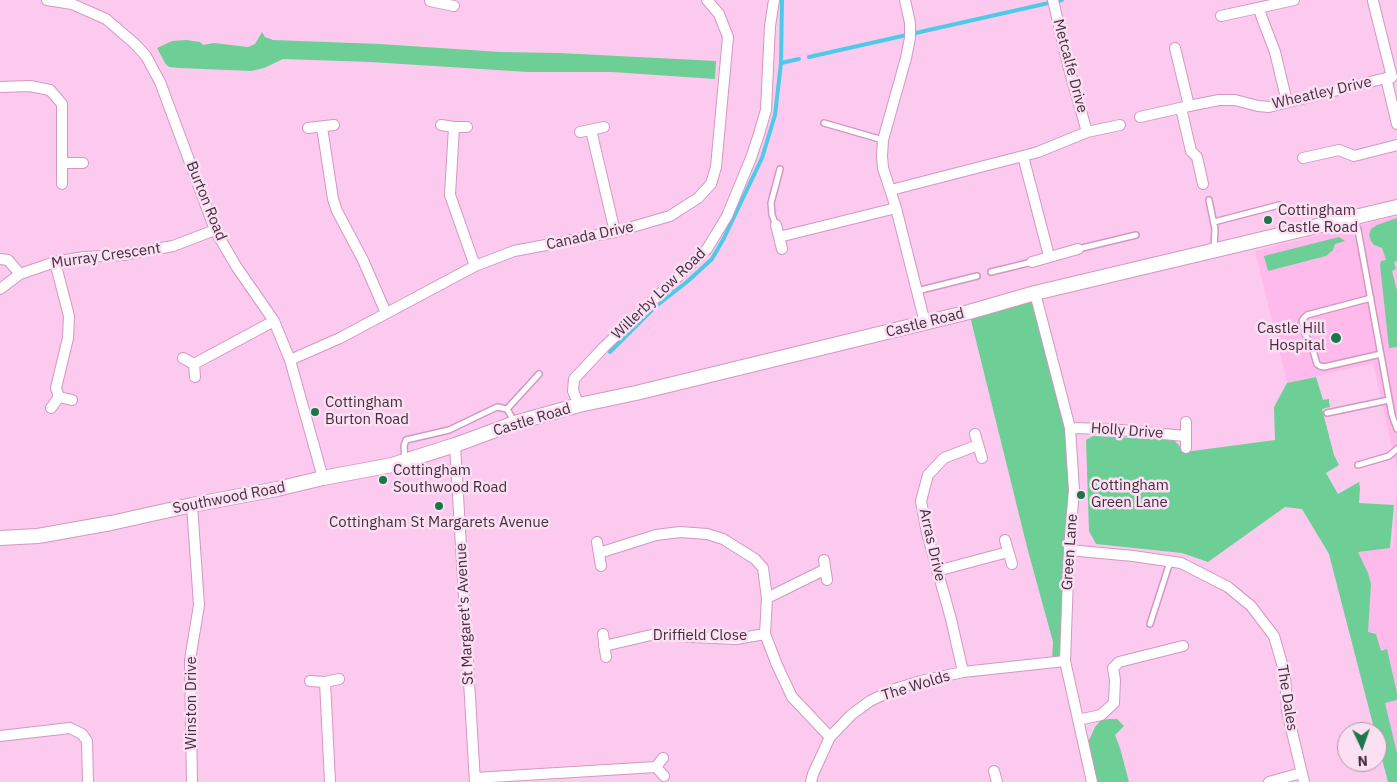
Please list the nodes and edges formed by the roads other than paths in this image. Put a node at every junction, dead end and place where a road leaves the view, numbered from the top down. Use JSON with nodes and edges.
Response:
{"nodes":[{"id":1,"x":47,"y":0,"type":"edge"},
{"id":2,"x":707,"y":0,"type":"edge"},
{"id":3,"x":774,"y":0,"type":"edge"},
{"id":4,"x":905,"y":0,"type":"edge"},
{"id":5,"x":1053,"y":0,"type":"edge"},
{"id":6,"x":1294,"y":0,"type":"edge"},
{"id":7,"x":430,"y":1,"type":"edge"},
{"id":8,"x":443,"y":1,"type":"edge"},
{"id":9,"x":1373,"y":1,"type":"edge"},
{"id":10,"x":454,"y":6,"type":"dead end"},
{"id":11,"x":1259,"y":8,"type":"junction"},
{"id":12,"x":1221,"y":16,"type":"dead end"},
{"id":13,"x":1175,"y":48,"type":"dead end"},
{"id":14,"x":1391,"y":77,"type":"edge"},
{"id":15,"x":0,"y":87,"type":"edge"},
{"id":16,"x":1287,"y":102,"type":"junction"},
{"id":17,"x":1185,"y":107,"type":"junction"},
{"id":18,"x":1140,"y":117,"type":"dead end"},
{"id":19,"x":824,"y":123,"type":"dead end"},
{"id":20,"x":441,"y":124,"type":"dead end"},
{"id":21,"x":1397,"y":124,"type":"edge"},
{"id":22,"x":334,"y":125,"type":"dead end"},
{"id":23,"x":1120,"y":125,"type":"dead end"},
{"id":24,"x":322,"y":126,"type":"junction"},
{"id":25,"x":454,"y":127,"type":"junction"},
{"id":26,"x":467,"y":127,"type":"dead end"},
{"id":27,"x":604,"y":127,"type":"dead end"},
{"id":28,"x":308,"y":128,"type":"dead end"},
{"id":29,"x":591,"y":130,"type":"junction"},
{"id":30,"x":580,"y":132,"type":"dead end"},
{"id":31,"x":1087,"y":132,"type":"junction"},
{"id":32,"x":882,"y":140,"type":"junction"},
{"id":33,"x":1397,"y":145,"type":"edge"},
{"id":34,"x":1023,"y":156,"type":"junction"},
{"id":35,"x":1303,"y":158,"type":"dead end"},
{"id":36,"x":63,"y":162,"type":"junction"},
{"id":37,"x":83,"y":163,"type":"dead end"},
{"id":38,"x":780,"y":169,"type":"dead end"},
{"id":39,"x":62,"y":184,"type":"dead end"},
{"id":40,"x":1203,"y":184,"type":"dead end"},
{"id":41,"x":891,"y":190,"type":"junction"},
{"id":42,"x":1208,"y":200,"type":"dead end"},
{"id":43,"x":1279,"y":205,"type":"dead end"},
{"id":44,"x":1397,"y":207,"type":"edge"},
{"id":45,"x":896,"y":208,"type":"junction"},
{"id":46,"x":1354,"y":218,"type":"junction"},
{"id":47,"x":1214,"y":222,"type":"junction"},
{"id":48,"x":776,"y":225,"type":"joint"},
{"id":49,"x":215,"y":230,"type":"junction"},
{"id":50,"x":615,"y":232,"type":"junction"},
{"id":51,"x":1136,"y":235,"type":"dead end"},
{"id":52,"x":779,"y":237,"type":"junction"},
{"id":53,"x":782,"y":249,"type":"dead end"},
{"id":54,"x":1078,"y":249,"type":"joint"},
{"id":55,"x":1214,"y":251,"type":"junction"},
{"id":56,"x":1050,"y":256,"type":"junction"},
{"id":57,"x":0,"y":259,"type":"edge"},
{"id":58,"x":55,"y":262,"type":"junction"},
{"id":59,"x":1032,"y":262,"type":"joint"},
{"id":60,"x":475,"y":266,"type":"junction"},
{"id":61,"x":991,"y":272,"type":"dead end"},
{"id":62,"x":20,"y":274,"type":"junction"},
{"id":63,"x":977,"y":276,"type":"dead end"},
{"id":64,"x":0,"y":289,"type":"edge"},
{"id":65,"x":916,"y":291,"type":"junction"},
{"id":66,"x":1035,"y":293,"type":"junction"},
{"id":67,"x":1371,"y":298,"type":"junction"},
{"id":68,"x":386,"y":314,"type":"junction"},
{"id":69,"x":274,"y":321,"type":"junction"},
{"id":70,"x":924,"y":323,"type":"junction"},
{"id":71,"x":1381,"y":354,"type":"junction"},
{"id":72,"x":183,"y":358,"type":"dead end"},
{"id":73,"x":290,"y":360,"type":"junction"},
{"id":74,"x":194,"y":364,"type":"junction"},
{"id":75,"x":539,"y":374,"type":"dead end"},
{"id":76,"x":196,"y":377,"type":"dead end"},
{"id":77,"x":59,"y":397,"type":"junction"},
{"id":78,"x":72,"y":400,"type":"dead end"},
{"id":79,"x":1390,"y":400,"type":"junction"},
{"id":80,"x":579,"y":405,"type":"junction"},
{"id":81,"x":51,"y":408,"type":"dead end"},
{"id":82,"x":507,"y":409,"type":"junction"},
{"id":83,"x":1327,"y":412,"type":"dead end"},
{"id":84,"x":1186,"y":422,"type":"dead end"},
{"id":85,"x":516,"y":423,"type":"junction"},
{"id":86,"x":1070,"y":428,"type":"junction"},
{"id":87,"x":1397,"y":429,"type":"edge"},
{"id":88,"x":975,"y":434,"type":"dead end"},
{"id":89,"x":1185,"y":436,"type":"junction"},
{"id":90,"x":978,"y":445,"type":"junction"},
{"id":91,"x":454,"y":446,"type":"junction"},
{"id":92,"x":1186,"y":448,"type":"dead end"},
{"id":93,"x":1397,"y":449,"type":"edge"},
{"id":94,"x":982,"y":458,"type":"dead end"},
{"id":95,"x":405,"y":461,"type":"junction"},
{"id":96,"x":1358,"y":466,"type":"dead end"},
{"id":97,"x":323,"y":478,"type":"junction"},
{"id":98,"x":192,"y":504,"type":"junction"},
{"id":99,"x":0,"y":538,"type":"edge"},
{"id":100,"x":1005,"y":540,"type":"dead end"},
{"id":101,"x":597,"y":542,"type":"dead end"},
{"id":102,"x":1069,"y":550,"type":"junction"},
{"id":103,"x":1008,"y":552,"type":"junction"},
{"id":104,"x":599,"y":553,"type":"junction"},
{"id":105,"x":1170,"y":562,"type":"junction"},
{"id":106,"x":1012,"y":564,"type":"dead end"},
{"id":107,"x":601,"y":566,"type":"dead end"},
{"id":108,"x":825,"y":570,"type":"dead end"},
{"id":109,"x":937,"y":571,"type":"junction"},
{"id":110,"x":767,"y":598,"type":"junction"},
{"id":111,"x":1150,"y":624,"type":"dead end"},
{"id":112,"x":603,"y":634,"type":"dead end"},
{"id":113,"x":766,"y":634,"type":"junction"},
{"id":114,"x":604,"y":646,"type":"junction"},
{"id":115,"x":1183,"y":646,"type":"dead end"},
{"id":116,"x":606,"y":657,"type":"dead end"},
{"id":117,"x":1065,"y":661,"type":"junction"},
{"id":118,"x":963,"y":672,"type":"junction"},
{"id":119,"x":339,"y":679,"type":"dead end"},
{"id":120,"x":310,"y":681,"type":"dead end"},
{"id":121,"x":325,"y":682,"type":"junction"},
{"id":122,"x":1078,"y":720,"type":"junction"},
{"id":123,"x":0,"y":736,"type":"edge"},
{"id":124,"x":830,"y":738,"type":"junction"},
{"id":125,"x":663,"y":758,"type":"dead end"},
{"id":126,"x":656,"y":767,"type":"junction"},
{"id":127,"x":664,"y":776,"type":"dead end"},
{"id":128,"x":1303,"y":777,"type":"edge"},
{"id":129,"x":475,"y":780,"type":"edge"},
{"id":130,"x":88,"y":782,"type":"edge"},
{"id":131,"x":192,"y":782,"type":"edge"},
{"id":132,"x":330,"y":782,"type":"edge"},
{"id":133,"x":811,"y":782,"type":"edge"},
{"id":134,"x":1092,"y":782,"type":"edge"},
{"id":135,"x":1269,"y":782,"type":"edge"}],
"edges":[{"from":1,"to":49,"type":"street","name":"Burton Road"},
{"from":2,"to":50,"type":"street","name":"Canada Drive"},
{"from":3,"to":80,"type":"street","name":"Willerby Low Road"},
{"from":4,"to":32,"type":"street"},
{"from":5,"to":31,"type":"street","name":"Metcalfe Drive"},
{"from":6,"to":11,"type":"street"},
{"from":7,"to":8,"type":"street"},
{"from":8,"to":10,"type":"street"},
{"from":9,"to":14,"type":"street"},
{"from":11,"to":12,"type":"street"},
{"from":11,"to":16,"type":"street"},
{"from":13,"to":17,"type":"street"},
{"from":14,"to":16,"type":"street","name":"Wheatley Drive"},
{"from":14,"to":21,"type":"street","name":"Wheatley Drive"},
{"from":15,"to":36,"type":"street"},
{"from":16,"to":17,"type":"street","name":"Wheatley Drive"},
{"from":17,"to":18,"type":"street","name":"Wheatley Drive"},
{"from":17,"to":40,"type":"street"},
{"from":19,"to":32,"type":"lane"},
{"from":20,"to":25,"type":"street"},
{"from":22,"to":24,"type":"street"},
{"from":23,"to":31,"type":"street"},
{"from":24,"to":28,"type":"street"},
{"from":24,"to":68,"type":"street"},
{"from":25,"to":26,"type":"street"},
{"from":25,"to":60,"type":"street"},
{"from":27,"to":29,"type":"street"},
{"from":29,"to":30,"type":"street"},
{"from":29,"to":50,"type":"street"},
{"from":31,"to":34,"type":"street"},
{"from":32,"to":41,"type":"street"},
{"from":33,"to":35,"type":"street"},
{"from":34,"to":41,"type":"street"},
{"from":34,"to":56,"type":"street"},
{"from":36,"to":37,"type":"street"},
{"from":36,"to":39,"type":"street"},
{"from":38,"to":48,"type":"lane"},
{"from":41,"to":45,"type":"street"},
{"from":42,"to":47,"type":"lane"},
{"from":43,"to":47,"type":"lane"},
{"from":44,"to":46,"type":"street","name":"Castle Road"},
{"from":45,"to":52,"type":"street"},
{"from":45,"to":65,"type":"street"},
{"from":46,"to":55,"type":"street","name":"Castle Road"},
{"from":46,"to":67,"type":"lane"},
{"from":47,"to":55,"type":"lane"},
{"from":48,"to":52,"type":"street"},
{"from":49,"to":58,"type":"street","name":"Murray Crescent"},
{"from":49,"to":69,"type":"street","name":"Burton Road"},
{"from":50,"to":60,"type":"street","name":"Canada Drive"},
{"from":51,"to":54,"type":"lane"},
{"from":52,"to":53,"type":"street"},
{"from":54,"to":56,"type":"street"},
{"from":55,"to":66,"type":"street","name":"Castle Road"},
{"from":56,"to":59,"type":"street"},
{"from":57,"to":62,"type":"street"},
{"from":58,"to":62,"type":"street","name":"Murray Crescent"},
{"from":58,"to":77,"type":"street"},
{"from":59,"to":61,"type":"lane"},
{"from":60,"to":68,"type":"street","name":"Canada Drive"},
{"from":62,"to":64,"type":"street","name":"Murray Crescent"},
{"from":63,"to":65,"type":"lane"},
{"from":65,"to":70,"type":"street"},
{"from":66,"to":70,"type":"street","name":"Castle Road"},
{"from":66,"to":86,"type":"street","name":"Green Lane"},
{"from":67,"to":71,"type":"lane"},
{"from":67,"to":71,"type":"lane"},
{"from":68,"to":73,"type":"street","name":"Canada Drive"},
{"from":69,"to":73,"type":"street","name":"Burton Road"},
{"from":69,"to":74,"type":"street"},
{"from":70,"to":80,"type":"street","name":"Castle Road"},
{"from":71,"to":79,"type":"lane"},
{"from":72,"to":74,"type":"street"},
{"from":73,"to":97,"type":"street","name":"Burton Road"},
{"from":74,"to":76,"type":"street"},
{"from":75,"to":82,"type":"lane"},
{"from":77,"to":78,"type":"street"},
{"from":77,"to":81,"type":"street"},
{"from":79,"to":83,"type":"lane"},
{"from":79,"to":87,"type":"lane"},
{"from":80,"to":85,"type":"street","name":"Castle Road"},
{"from":82,"to":85,"type":"lane"},
{"from":82,"to":95,"type":"lane"},
{"from":84,"to":89,"type":"street","name":"Holly Drive"},
{"from":85,"to":91,"type":"street","name":"Castle Road"},
{"from":86,"to":89,"type":"street","name":"Holly Drive"},
{"from":86,"to":102,"type":"street","name":"Green Lane"},
{"from":88,"to":90,"type":"street"},
{"from":89,"to":92,"type":"street","name":"Holly Drive"},
{"from":90,"to":94,"type":"street"},
{"from":90,"to":109,"type":"street","name":"Arras Drive"},
{"from":91,"to":95,"type":"street","name":"Southwood Road"},
{"from":91,"to":129,"type":"street","name":"St Margaret's Avenue"},
{"from":93,"to":96,"type":"lane"},
{"from":95,"to":97,"type":"street","name":"Southwood Road"},
{"from":97,"to":98,"type":"street","name":"Southwood Road"},
{"from":98,"to":99,"type":"street","name":"Southwood Road"},
{"from":98,"to":131,"type":"street","name":"Winston Drive"},
{"from":100,"to":103,"type":"street"},
{"from":101,"to":104,"type":"street"},
{"from":102,"to":105,"type":"street","name":"The Dales"},
{"from":102,"to":117,"type":"street","name":"Green Lane"},
{"from":103,"to":106,"type":"street"},
{"from":103,"to":109,"type":"street"},
{"from":104,"to":107,"type":"street"},
{"from":104,"to":110,"type":"street"},
{"from":105,"to":111,"type":"lane"},
{"from":105,"to":128,"type":"street","name":"The Dales"},
{"from":108,"to":110,"type":"street"},
{"from":109,"to":118,"type":"street","name":"Arras Drive"},
{"from":110,"to":113,"type":"street"},
{"from":112,"to":114,"type":"street"},
{"from":113,"to":114,"type":"street","name":"Driffield Close"},
{"from":113,"to":124,"type":"street"},
{"from":114,"to":116,"type":"street"},
{"from":115,"to":122,"type":"street"},
{"from":117,"to":118,"type":"street","name":"The Wolds"},
{"from":117,"to":122,"type":"street","name":"Green Lane"},
{"from":118,"to":124,"type":"street","name":"The Wolds"},
{"from":119,"to":121,"type":"street"},
{"from":120,"to":121,"type":"street"},
{"from":121,"to":132,"type":"street"},
{"from":122,"to":134,"type":"street","name":"Green Lane"},
{"from":123,"to":130,"type":"street"},
{"from":124,"to":133,"type":"street","name":"The Wolds"},
{"from":125,"to":126,"type":"street"},
{"from":126,"to":127,"type":"street"},
{"from":126,"to":129,"type":"street"},
{"from":128,"to":135,"type":"street"}]}
